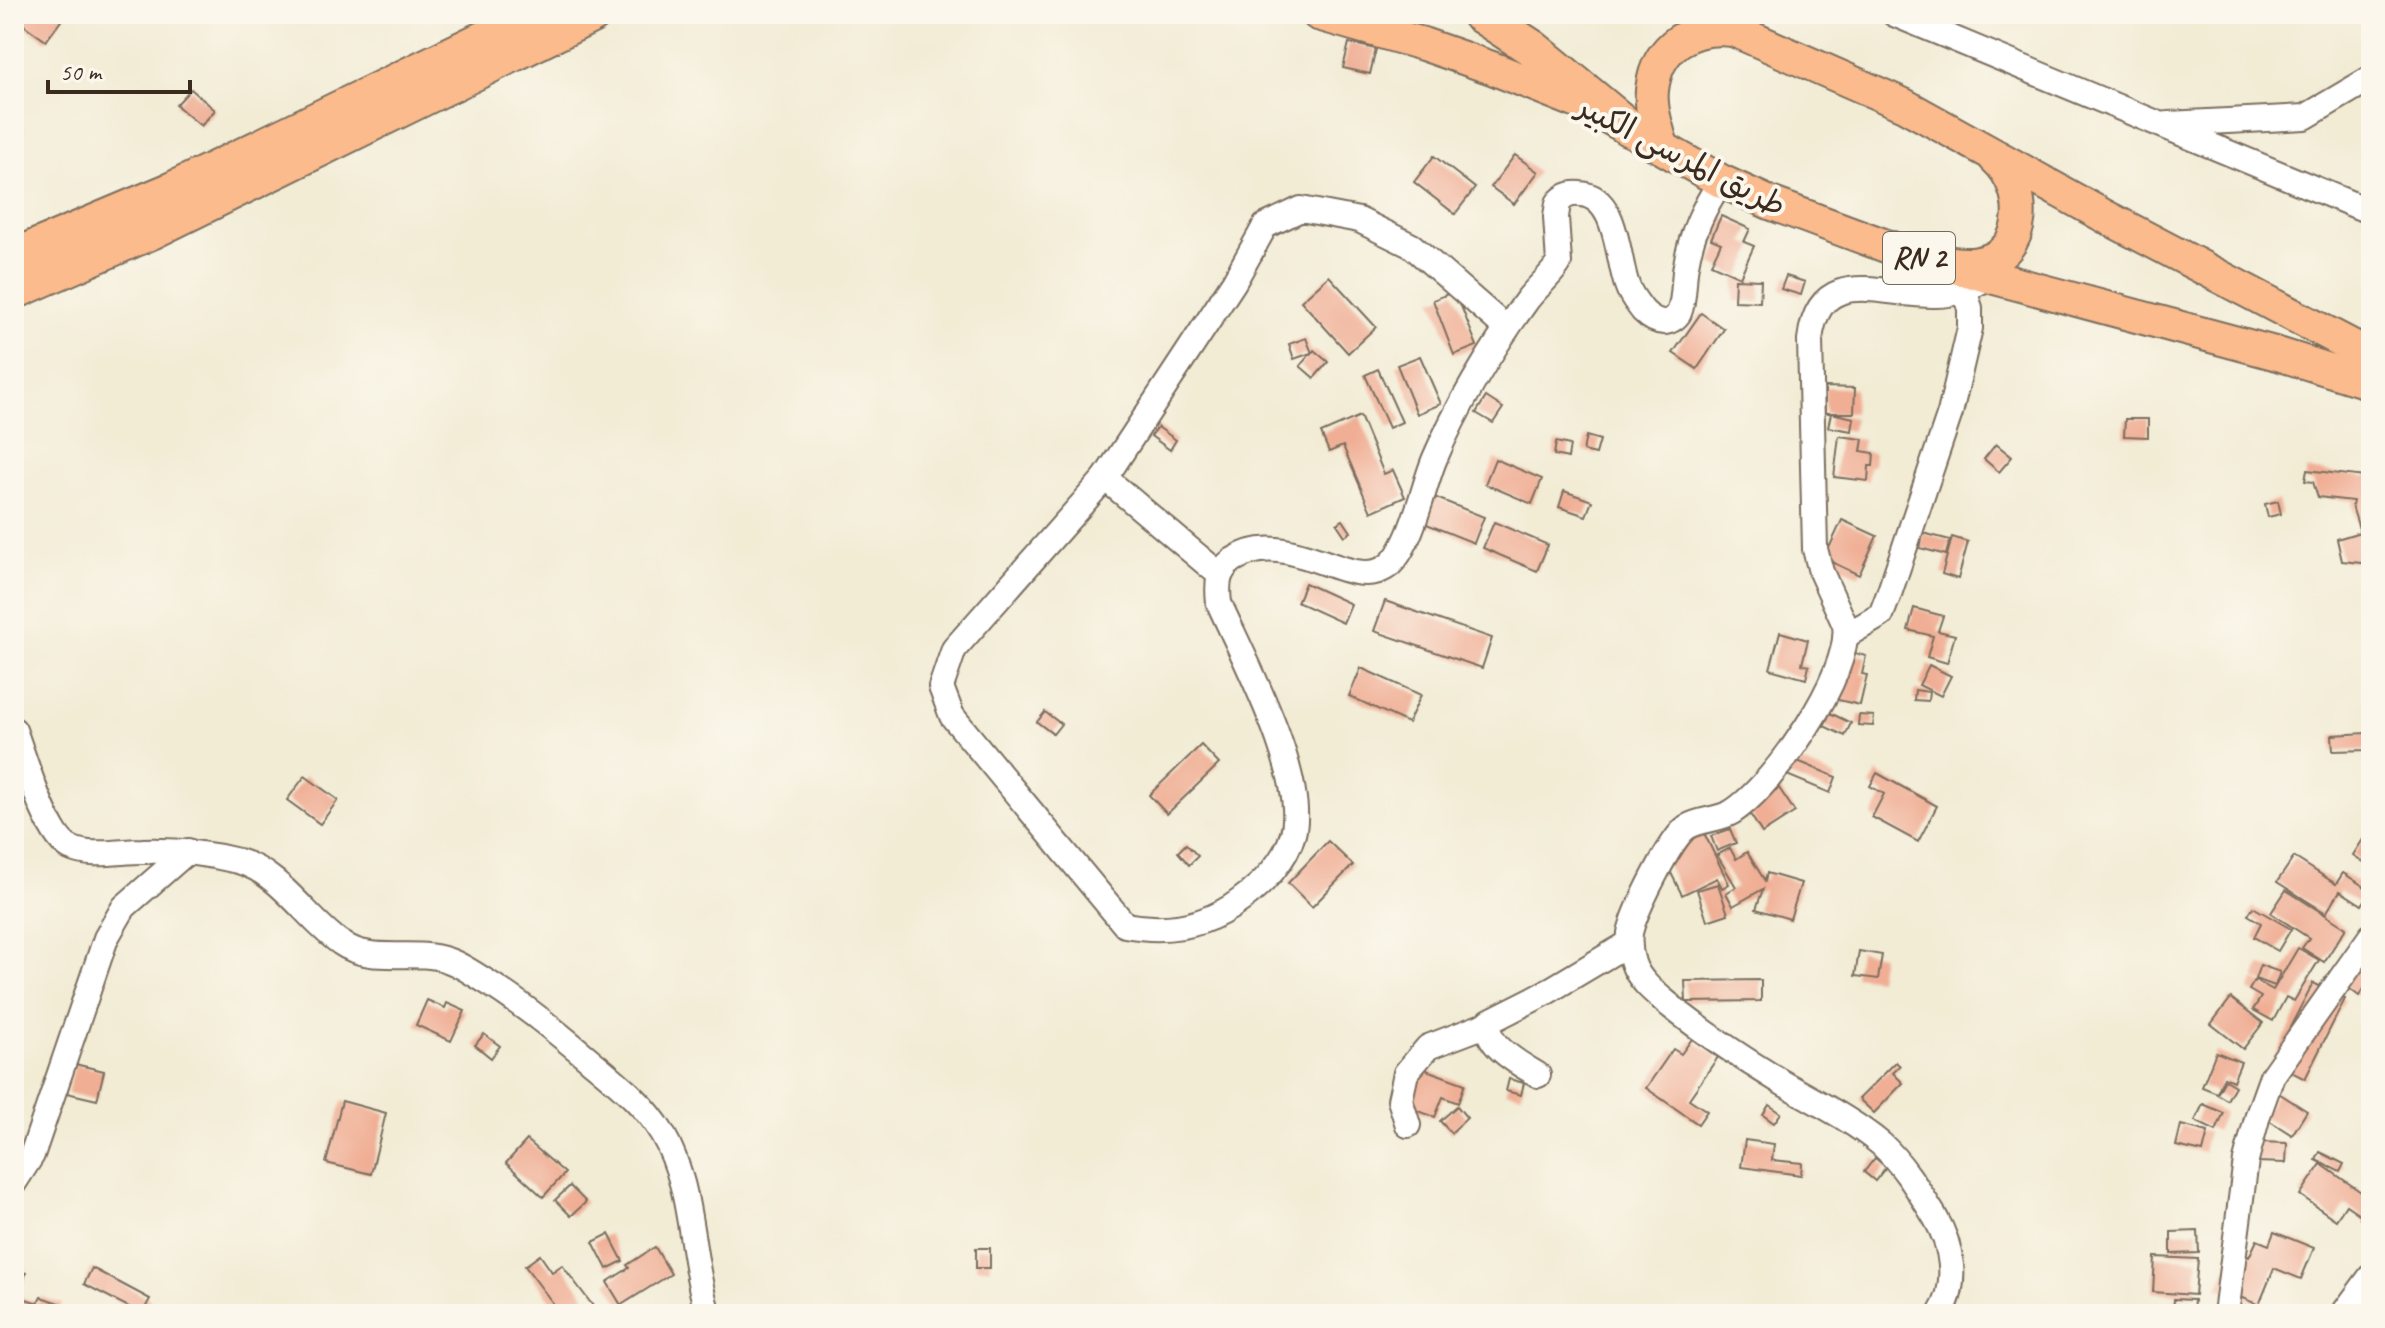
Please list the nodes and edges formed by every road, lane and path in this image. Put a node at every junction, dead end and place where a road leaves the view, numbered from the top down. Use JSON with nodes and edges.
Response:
{"nodes":[{"id":1,"x":536,"y":14,"type":"edge"},
{"id":2,"x":593,"y":14,"type":"edge"},
{"id":3,"x":1318,"y":14,"type":"edge"},
{"id":4,"x":1480,"y":14,"type":"edge"},
{"id":5,"x":1894,"y":14,"type":"edge"},
{"id":6,"x":1707,"y":19,"type":"edge"},
{"id":7,"x":2371,"y":78,"type":"edge"},
{"id":8,"x":2162,"y":124,"type":"junction"},
{"id":9,"x":1628,"y":127,"type":"junction"},
{"id":10,"x":1662,"y":146,"type":"junction"},
{"id":11,"x":1981,"y":146,"type":"junction"},
{"id":12,"x":1721,"y":181,"type":"junction"},
{"id":13,"x":2371,"y":212,"type":"edge"},
{"id":14,"x":14,"y":257,"type":"edge"},
{"id":15,"x":1933,"y":262,"type":"junction"},
{"id":16,"x":1976,"y":284,"type":"junction"},
{"id":17,"x":14,"y":291,"type":"edge"},
{"id":18,"x":1507,"y":329,"type":"junction"},
{"id":19,"x":2371,"y":356,"type":"edge"},
{"id":20,"x":2371,"y":383,"type":"edge"},
{"id":21,"x":1105,"y":478,"type":"junction"},
{"id":22,"x":1220,"y":575,"type":"junction"},
{"id":23,"x":1847,"y":635,"type":"junction"},
{"id":24,"x":14,"y":730,"type":"edge"},
{"id":25,"x":188,"y":851,"type":"junction"},
{"id":26,"x":2371,"y":936,"type":"edge"},
{"id":27,"x":1629,"y":943,"type":"junction"},
{"id":28,"x":1488,"y":1024,"type":"junction"},
{"id":29,"x":1538,"y":1075,"type":"dead end"},
{"id":30,"x":1408,"y":1125,"type":"dead end"},
{"id":31,"x":14,"y":1183,"type":"edge"},
{"id":32,"x":2371,"y":1276,"type":"edge"},
{"id":33,"x":2232,"y":1310,"type":"edge"},
{"id":34,"x":708,"y":1314,"type":"edge"},
{"id":35,"x":1940,"y":1314,"type":"edge"},
{"id":36,"x":2343,"y":1314,"type":"edge"}],
"edges":[{"from":1,"to":14,"type":"highway"},
{"from":2,"to":17,"type":"highway"},
{"from":3,"to":9,"type":"main road","name":"طريق المرسى الكبير","number":"RN 2"},
{"from":4,"to":9,"type":"highway"},
{"from":5,"to":8,"type":"street"},
{"from":6,"to":10,"type":"main road"},
{"from":6,"to":11,"type":"main road"},
{"from":7,"to":8,"type":"street"},
{"from":8,"to":13,"type":"street"},
{"from":9,"to":10,"type":"main road","name":"طريق المرسى الكبير","number":"RN 2"},
{"from":10,"to":12,"type":"main road","name":"طريق المرسى الكبير","number":"RN 2"},
{"from":11,"to":15,"type":"main road"},
{"from":11,"to":19,"type":"main road"},
{"from":12,"to":15,"type":"main road","name":"طريق المرسى الكبير","number":"RN 2"},
{"from":12,"to":18,"type":"street"},
{"from":15,"to":16,"type":"main road","name":"طريق المرسى الكبير","number":"RN 2"},
{"from":16,"to":20,"type":"main road","name":"طريق المرسى الكبير","number":"RN 2"},
{"from":16,"to":23,"type":"street"},
{"from":16,"to":23,"type":"street"},
{"from":18,"to":21,"type":"street"},
{"from":18,"to":22,"type":"street"},
{"from":21,"to":22,"type":"street"},
{"from":21,"to":22,"type":"street"},
{"from":23,"to":27,"type":"street"},
{"from":24,"to":25,"type":"street"},
{"from":25,"to":31,"type":"street"},
{"from":25,"to":34,"type":"street"},
{"from":26,"to":33,"type":"street"},
{"from":27,"to":28,"type":"street"},
{"from":27,"to":35,"type":"street"},
{"from":28,"to":29,"type":"street"},
{"from":28,"to":30,"type":"street"},
{"from":32,"to":36,"type":"street"}]}
